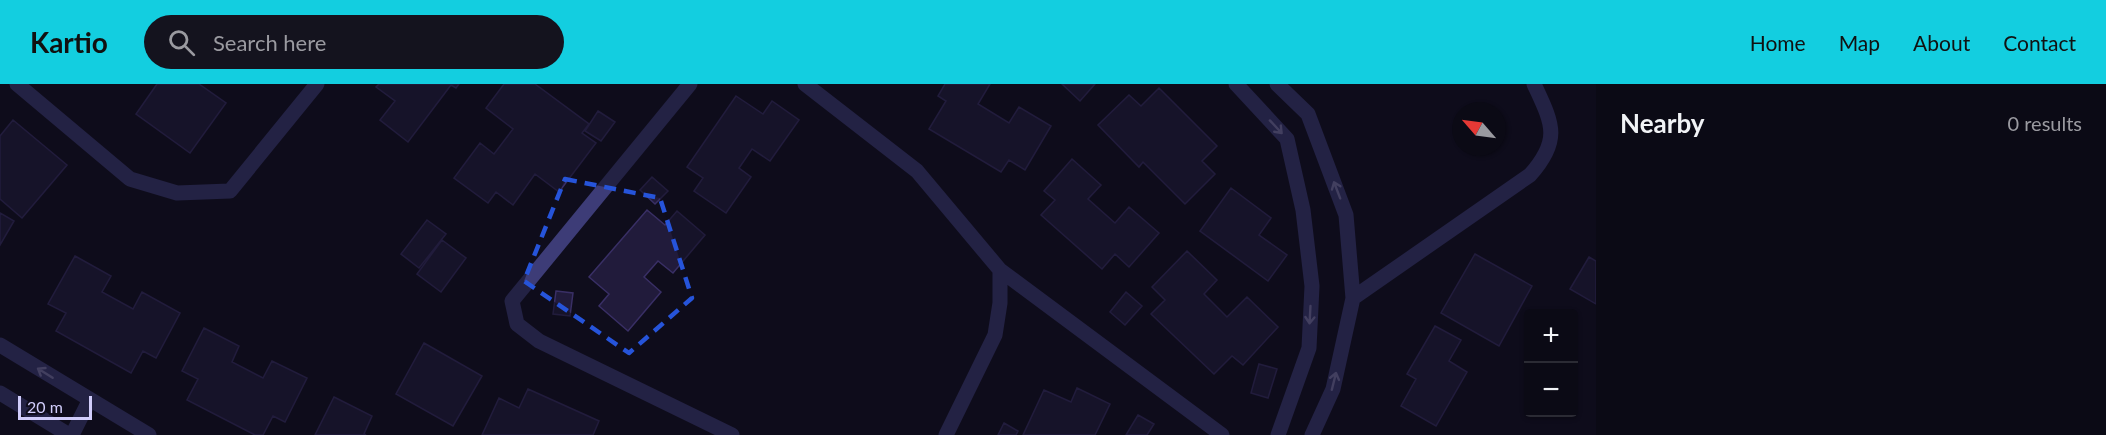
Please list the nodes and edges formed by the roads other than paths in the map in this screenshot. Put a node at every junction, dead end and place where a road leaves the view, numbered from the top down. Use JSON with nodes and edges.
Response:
{"nodes":[{"id":1,"x":17,"y":84,"type":"edge"},
{"id":2,"x":317,"y":84,"type":"edge"},
{"id":3,"x":690,"y":84,"type":"edge"},
{"id":4,"x":805,"y":84,"type":"edge"},
{"id":5,"x":1236,"y":84,"type":"edge"},
{"id":6,"x":1277,"y":84,"type":"edge"},
{"id":7,"x":1534,"y":84,"type":"edge"},
{"id":8,"x":1000,"y":270,"type":"junction"},
{"id":9,"x":1353,"y":297,"type":"junction"},
{"id":10,"x":0,"y":345,"type":"edge"},
{"id":11,"x":0,"y":393,"type":"edge"},
{"id":12,"x":89,"y":401,"type":"junction"},
{"id":13,"x":71,"y":435,"type":"edge"},
{"id":14,"x":149,"y":435,"type":"edge"},
{"id":15,"x":732,"y":435,"type":"edge"},
{"id":16,"x":946,"y":435,"type":"edge"},
{"id":17,"x":1222,"y":435,"type":"edge"},
{"id":18,"x":1278,"y":435,"type":"edge"},
{"id":19,"x":1312,"y":435,"type":"edge"}],
"edges":[{"from":1,"to":2,"type":"street"},
{"from":3,"to":15,"type":"street"},
{"from":4,"to":8,"type":"street"},
{"from":5,"to":18,"type":"street","one_way":true},
{"from":9,"to":6,"type":"street","one_way":true},
{"from":7,"to":9,"type":"street"},
{"from":8,"to":16,"type":"street"},
{"from":8,"to":17,"type":"street"},
{"from":19,"to":9,"type":"street","one_way":true},
{"from":12,"to":10,"type":"street","one_way":true},
{"from":11,"to":13,"type":"street"},
{"from":12,"to":13,"type":"street"},
{"from":12,"to":14,"type":"street"}]}
